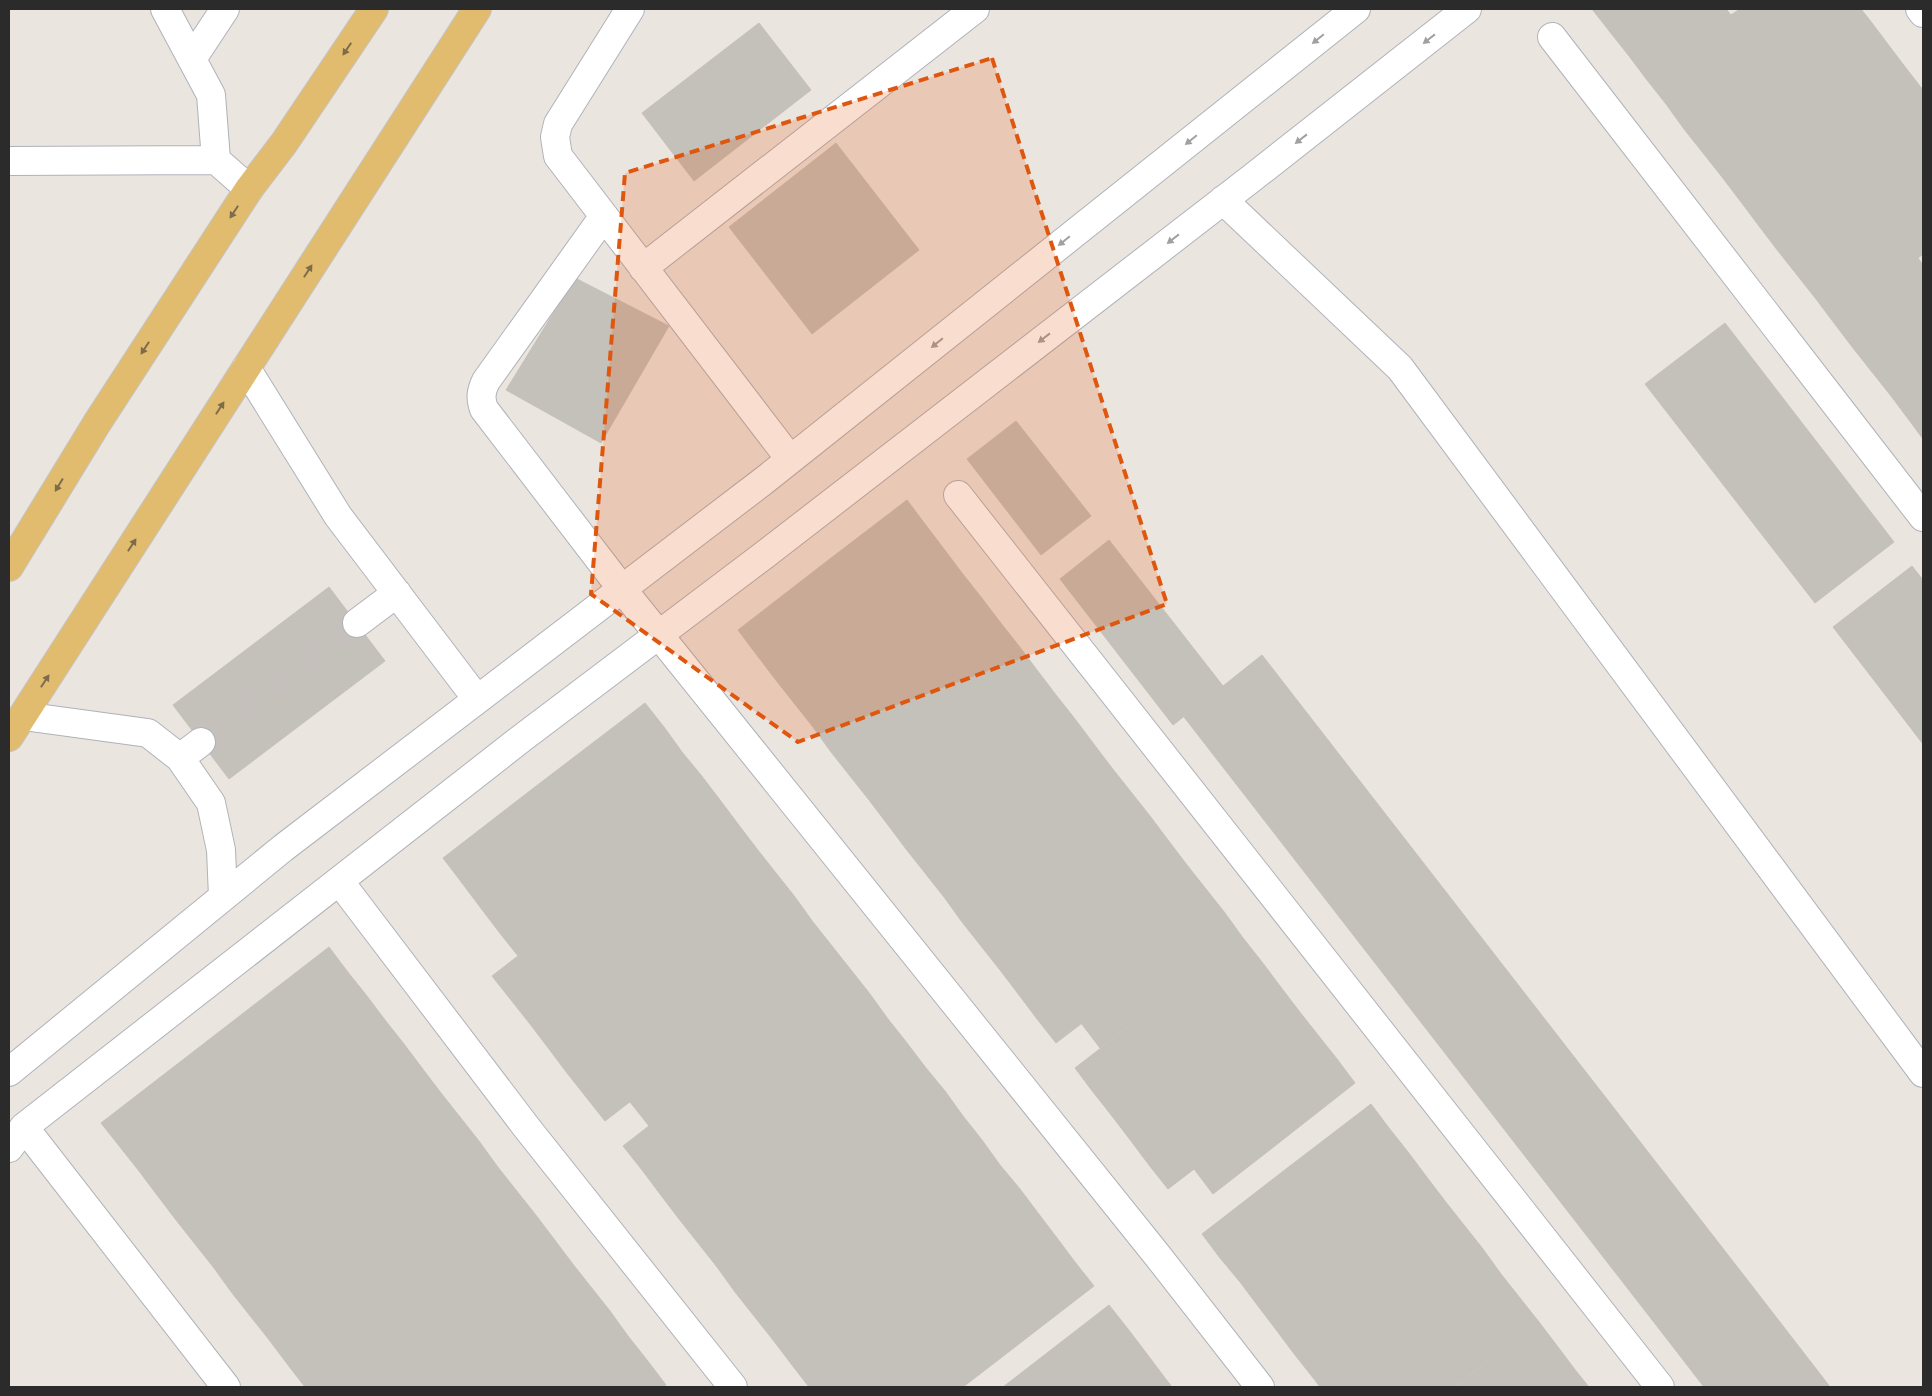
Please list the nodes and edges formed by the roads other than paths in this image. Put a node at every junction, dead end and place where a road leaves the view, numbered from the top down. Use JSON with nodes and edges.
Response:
{"nodes":[{"id":1,"x":165,"y":9,"type":"edge"},
{"id":2,"x":225,"y":9,"type":"edge"},
{"id":3,"x":374,"y":9,"type":"edge"},
{"id":4,"x":477,"y":9,"type":"edge"},
{"id":5,"x":630,"y":9,"type":"edge"},
{"id":6,"x":975,"y":9,"type":"edge"},
{"id":7,"x":1356,"y":9,"type":"edge"},
{"id":8,"x":1468,"y":9,"type":"edge"},
{"id":9,"x":1920,"y":9,"type":"edge"},
{"id":10,"x":1923,"y":12,"type":"edge"},
{"id":11,"x":1552,"y":37,"type":"dead end"},
{"id":12,"x":192,"y":59,"type":"junction"},
{"id":13,"x":9,"y":160,"type":"edge"},
{"id":14,"x":216,"y":160,"type":"junction"},
{"id":15,"x":250,"y":189,"type":"junction"},
{"id":16,"x":1223,"y":200,"type":"junction"},
{"id":17,"x":604,"y":216,"type":"junction"},
{"id":18,"x":643,"y":268,"type":"junction"},
{"id":19,"x":246,"y":368,"type":"junction"},
{"id":20,"x":790,"y":459,"type":"junction"},
{"id":21,"x":958,"y":494,"type":"dead end"},
{"id":22,"x":1923,"y":517,"type":"edge"},
{"id":23,"x":9,"y":567,"type":"edge"},
{"id":24,"x":622,"y":589,"type":"junction"},
{"id":25,"x":397,"y":593,"type":"junction"},
{"id":26,"x":357,"y":623,"type":"tunnel mouth"},
{"id":27,"x":659,"y":633,"type":"junction"},
{"id":28,"x":477,"y":699,"type":"junction"},
{"id":29,"x":16,"y":726,"type":"edge"},
{"id":30,"x":340,"y":882,"type":"junction"},
{"id":31,"x":223,"y":896,"type":"junction"},
{"id":32,"x":9,"y":1072,"type":"edge"},
{"id":33,"x":1923,"y":1073,"type":"edge"},
{"id":34,"x":16,"y":1137,"type":"edge"},
{"id":35,"x":226,"y":1387,"type":"edge"},
{"id":36,"x":733,"y":1387,"type":"edge"},
{"id":37,"x":1260,"y":1387,"type":"edge"},
{"id":38,"x":1660,"y":1387,"type":"edge"}],
"edges":[{"from":1,"to":12,"type":"street"},
{"from":2,"to":12,"type":"street"},
{"from":3,"to":15,"type":"main road","one_way":true},
{"from":19,"to":4,"type":"main road","one_way":true},
{"from":5,"to":17,"type":"street"},
{"from":6,"to":18,"type":"street"},
{"from":7,"to":20,"type":"street","one_way":true},
{"from":8,"to":16,"type":"street","one_way":true},
{"from":9,"to":10,"type":"street"},
{"from":11,"to":22,"type":"street"},
{"from":12,"to":14,"type":"street"},
{"from":13,"to":14,"type":"street"},
{"from":14,"to":15,"type":"street"},
{"from":15,"to":23,"type":"main road","one_way":true},
{"from":16,"to":27,"type":"street","one_way":true},
{"from":16,"to":33,"type":"street"},
{"from":17,"to":18,"type":"street"},
{"from":17,"to":24,"type":"street"},
{"from":18,"to":20,"type":"street"},
{"from":19,"to":25,"type":"street"},
{"from":29,"to":19,"type":"main road","one_way":true},
{"from":20,"to":24,"type":"street"},
{"from":21,"to":38,"type":"street"},
{"from":24,"to":27,"type":"street"},
{"from":24,"to":28,"type":"street"},
{"from":25,"to":26,"type":"street"},
{"from":25,"to":28,"type":"street"},
{"from":27,"to":30,"type":"street"},
{"from":27,"to":37,"type":"street"},
{"from":28,"to":31,"type":"street"},
{"from":29,"to":31,"type":"street"},
{"from":30,"to":34,"type":"street"},
{"from":30,"to":36,"type":"street"},
{"from":31,"to":32,"type":"street"},
{"from":34,"to":35,"type":"street"}]}
